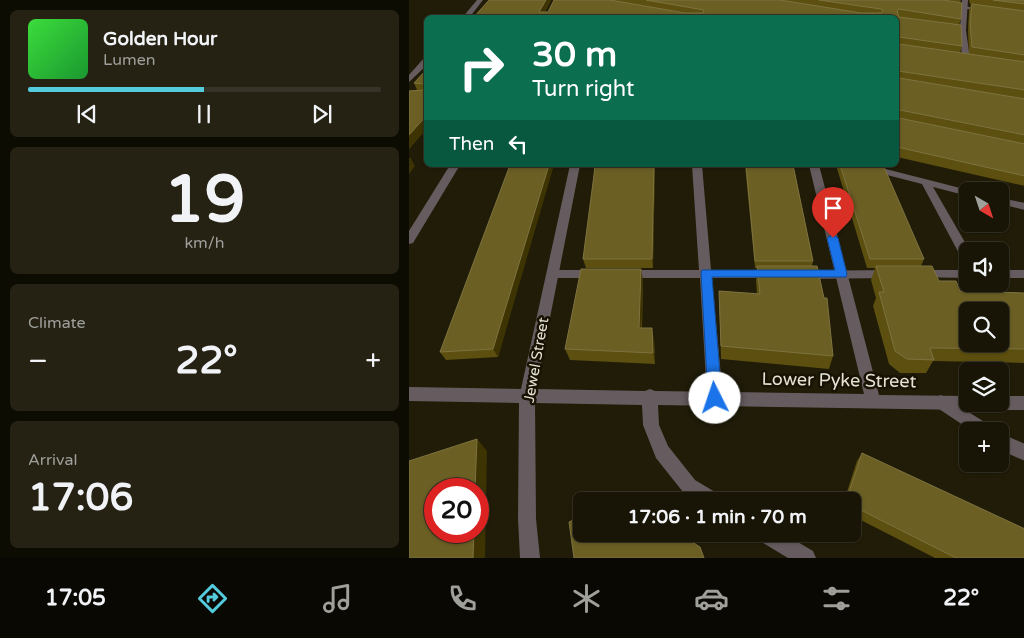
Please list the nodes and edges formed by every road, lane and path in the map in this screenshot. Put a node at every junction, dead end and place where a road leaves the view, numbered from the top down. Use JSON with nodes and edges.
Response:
{"nodes":[{"id":1,"x":480,"y":0,"type":"edge"},
{"id":2,"x":910,"y":0,"type":"edge"},
{"id":3,"x":965,"y":4,"type":"edge"},
{"id":4,"x":995,"y":11,"type":"edge"},
{"id":5,"x":468,"y":15,"type":"edge"},
{"id":6,"x":935,"y":26,"type":"edge"},
{"id":7,"x":963,"y":30,"type":"junction"},
{"id":8,"x":956,"y":57,"type":"edge"},
{"id":9,"x":965,"y":58,"type":"junction"},
{"id":10,"x":975,"y":60,"type":"edge"},
{"id":11,"x":424,"y":63,"type":"edge"},
{"id":12,"x":409,"y":80,"type":"edge"},
{"id":13,"x":454,"y":167,"type":"edge"},
{"id":14,"x":575,"y":167,"type":"edge"},
{"id":15,"x":697,"y":167,"type":"edge"},
{"id":16,"x":815,"y":167,"type":"edge"},
{"id":17,"x":866,"y":167,"type":"edge"},
{"id":18,"x":926,"y":183,"type":"junction"},
{"id":19,"x":959,"y":192,"type":"edge"},
{"id":20,"x":1009,"y":203,"type":"edge"},
{"id":21,"x":1024,"y":207,"type":"edge"},
{"id":22,"x":409,"y":240,"type":"edge"},
{"id":23,"x":959,"y":243,"type":"edge"},
{"id":24,"x":706,"y":273,"type":"junction"},
{"id":25,"x":553,"y":274,"type":"junction"},
{"id":26,"x":842,"y":274,"type":"junction"},
{"id":27,"x":959,"y":274,"type":"edge"},
{"id":28,"x":1009,"y":274,"type":"edge"},
{"id":29,"x":1024,"y":274,"type":"edge"},
{"id":30,"x":409,"y":394,"type":"edge"},
{"id":31,"x":527,"y":396,"type":"junction"},
{"id":32,"x":650,"y":396,"type":"junction"},
{"id":33,"x":715,"y":398,"type":"junction"},
{"id":34,"x":873,"y":400,"type":"junction"},
{"id":35,"x":941,"y":402,"type":"junction"},
{"id":36,"x":959,"y":403,"type":"edge"},
{"id":37,"x":1009,"y":403,"type":"edge"},
{"id":38,"x":1024,"y":404,"type":"edge"},
{"id":39,"x":971,"y":422,"type":"edge"},
{"id":40,"x":1009,"y":446,"type":"edge"},
{"id":41,"x":1024,"y":453,"type":"edge"},
{"id":42,"x":699,"y":492,"type":"edge"},
{"id":43,"x":780,"y":542,"type":"edge"},
{"id":44,"x":531,"y":558,"type":"edge"},
{"id":45,"x":807,"y":558,"type":"edge"}],
"edges":[{"from":1,"to":5,"type":"street"},
{"from":2,"to":3,"type":"street"},
{"from":3,"to":4,"type":"street"},
{"from":3,"to":7,"type":"street"},
{"from":6,"to":7,"type":"street"},
{"from":7,"to":9,"type":"street"},
{"from":8,"to":9,"type":"street"},
{"from":9,"to":10,"type":"street"},
{"from":11,"to":12,"type":"street"},
{"from":13,"to":22,"type":"street"},
{"from":14,"to":25,"type":"street","name":"Jewel Street"},
{"from":15,"to":24,"type":"street"},
{"from":16,"to":26,"type":"street"},
{"from":17,"to":18,"type":"street"},
{"from":18,"to":19,"type":"street"},
{"from":18,"to":23,"type":"street"},
{"from":20,"to":21,"type":"street"},
{"from":24,"to":25,"type":"street"},
{"from":24,"to":26,"type":"street"},
{"from":24,"to":33,"type":"street"},
{"from":25,"to":31,"type":"street","name":"Jewel Street"},
{"from":26,"to":27,"type":"street"},
{"from":26,"to":34,"type":"street"},
{"from":28,"to":29,"type":"street"},
{"from":30,"to":31,"type":"street","name":"Lower Pyke Street"},
{"from":31,"to":32,"type":"street","name":"Lower Pyke Street"},
{"from":31,"to":44,"type":"street","name":"Jewel Street"},
{"from":32,"to":33,"type":"street","name":"Lower Pyke Street"},
{"from":32,"to":42,"type":"street"},
{"from":33,"to":34,"type":"street","name":"Lower Pyke Street"},
{"from":34,"to":35,"type":"street","name":"Lower Pyke Street"},
{"from":35,"to":36,"type":"street","name":"Lower Pyke Street"},
{"from":35,"to":39,"type":"street"},
{"from":37,"to":38,"type":"street"},
{"from":40,"to":41,"type":"street"},
{"from":43,"to":45,"type":"street"}]}
